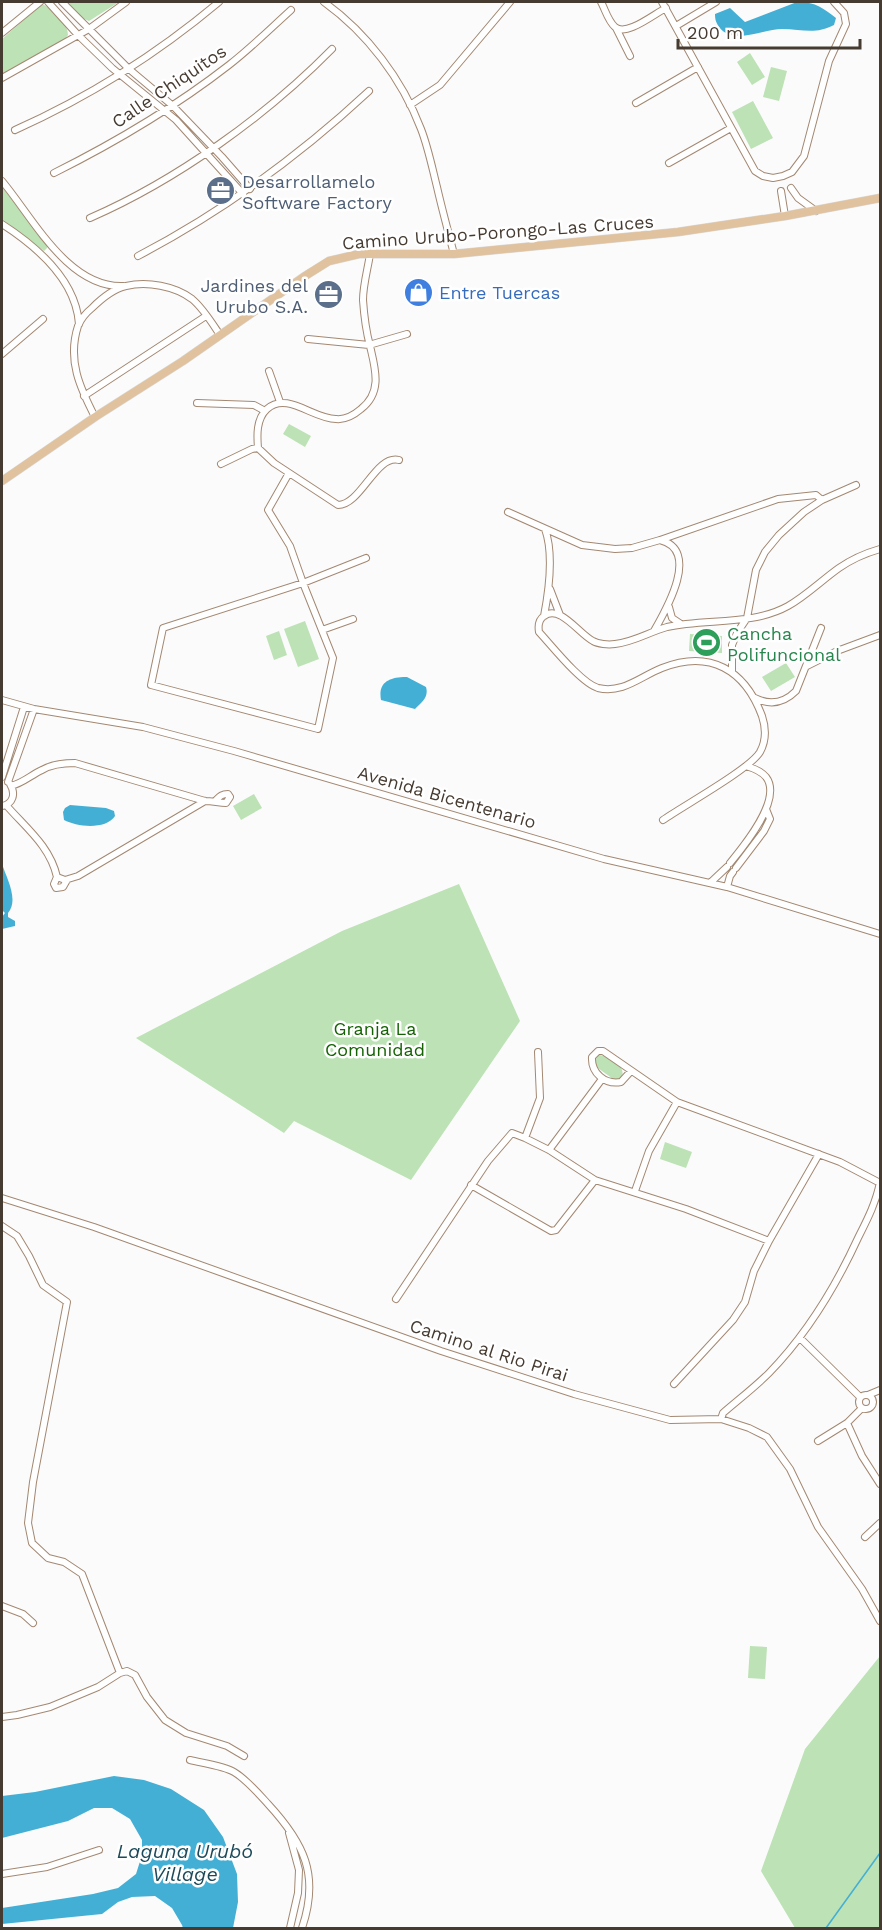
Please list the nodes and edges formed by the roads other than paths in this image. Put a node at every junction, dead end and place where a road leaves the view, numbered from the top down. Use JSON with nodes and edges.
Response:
{"nodes":[{"id":1,"x":40,"y":2,"type":"edge"},
{"id":2,"x":48,"y":2,"type":"edge"},
{"id":3,"x":62,"y":2,"type":"edge"},
{"id":4,"x":126,"y":2,"type":"edge"},
{"id":5,"x":219,"y":2,"type":"edge"},
{"id":6,"x":324,"y":2,"type":"edge"},
{"id":7,"x":510,"y":2,"type":"edge"},
{"id":8,"x":600,"y":2,"type":"edge"},
{"id":9,"x":716,"y":2,"type":"edge"},
{"id":10,"x":834,"y":2,"type":"edge"},
{"id":11,"x":664,"y":5,"type":"edge"},
{"id":12,"x":291,"y":10,"type":"dead end"},
{"id":13,"x":676,"y":26,"type":"junction"},
{"id":14,"x":616,"y":28,"type":"junction"},
{"id":15,"x":88,"y":29,"type":"junction"},
{"id":16,"x":625,"y":30,"type":"junction"},
{"id":17,"x":2,"y":33,"type":"edge"},
{"id":18,"x":78,"y":35,"type":"junction"},
{"id":19,"x":620,"y":38,"type":"junction"},
{"id":20,"x":332,"y":49,"type":"dead end"},
{"id":21,"x":630,"y":56,"type":"dead end"},
{"id":22,"x":698,"y":67,"type":"junction"},
{"id":23,"x":129,"y":69,"type":"junction"},
{"id":24,"x":120,"y":75,"type":"junction"},
{"id":25,"x":2,"y":78,"type":"edge"},
{"id":26,"x":369,"y":92,"type":"dead end"},
{"id":27,"x":636,"y":103,"type":"dead end"},
{"id":28,"x":410,"y":105,"type":"junction"},
{"id":29,"x":173,"y":106,"type":"junction"},
{"id":30,"x":165,"y":111,"type":"junction"},
{"id":31,"x":731,"y":128,"type":"junction"},
{"id":32,"x":15,"y":130,"type":"dead end"},
{"id":33,"x":213,"y":148,"type":"junction"},
{"id":34,"x":205,"y":153,"type":"junction"},
{"id":35,"x":669,"y":163,"type":"dead end"},
{"id":36,"x":54,"y":173,"type":"dead end"},
{"id":37,"x":788,"y":174,"type":"junction"},
{"id":38,"x":777,"y":177,"type":"junction"},
{"id":39,"x":2,"y":181,"type":"edge"},
{"id":40,"x":250,"y":189,"type":"junction"},
{"id":41,"x":243,"y":194,"type":"junction"},
{"id":42,"x":880,"y":198,"type":"edge"},
{"id":43,"x":816,"y":210,"type":"junction"},
{"id":44,"x":785,"y":216,"type":"junction"},
{"id":45,"x":90,"y":218,"type":"dead end"},
{"id":46,"x":2,"y":224,"type":"edge"},
{"id":47,"x":51,"y":246,"type":"junction"},
{"id":48,"x":57,"y":252,"type":"junction"},
{"id":49,"x":39,"y":254,"type":"junction"},
{"id":50,"x":370,"y":254,"type":"junction"},
{"id":51,"x":454,"y":254,"type":"junction"},
{"id":52,"x":138,"y":256,"type":"dead end"},
{"id":53,"x":48,"y":263,"type":"junction"},
{"id":54,"x":125,"y":286,"type":"junction"},
{"id":55,"x":206,"y":316,"type":"junction"},
{"id":56,"x":42,"y":319,"type":"dead end"},
{"id":57,"x":79,"y":324,"type":"junction"},
{"id":58,"x":407,"y":334,"type":"dead end"},
{"id":59,"x":220,"y":335,"type":"junction"},
{"id":60,"x":308,"y":339,"type":"dead end"},
{"id":61,"x":369,"y":345,"type":"junction"},
{"id":62,"x":2,"y":354,"type":"edge"},
{"id":63,"x":269,"y":371,"type":"dead end"},
{"id":64,"x":84,"y":396,"type":"junction"},
{"id":65,"x":280,"y":402,"type":"junction"},
{"id":66,"x":197,"y":403,"type":"dead end"},
{"id":67,"x":265,"y":411,"type":"junction"},
{"id":68,"x":96,"y":417,"type":"junction"},
{"id":69,"x":258,"y":448,"type":"junction"},
{"id":70,"x":399,"y":460,"type":"dead end"},
{"id":71,"x":222,"y":464,"type":"dead end"},
{"id":72,"x":289,"y":472,"type":"junction"},
{"id":73,"x":2,"y":481,"type":"edge"},
{"id":74,"x":856,"y":485,"type":"dead end"},
{"id":75,"x":822,"y":500,"type":"junction"},
{"id":76,"x":508,"y":512,"type":"dead end"},
{"id":77,"x":545,"y":530,"type":"junction"},
{"id":78,"x":660,"y":540,"type":"junction"},
{"id":79,"x":880,"y":549,"type":"edge"},
{"id":80,"x":366,"y":558,"type":"dead end"},
{"id":81,"x":303,"y":583,"type":"junction"},
{"id":82,"x":549,"y":586,"type":"junction"},
{"id":83,"x":669,"y":606,"type":"junction"},
{"id":84,"x":560,"y":615,"type":"junction"},
{"id":85,"x":544,"y":616,"type":"junction"},
{"id":86,"x":747,"y":618,"type":"junction"},
{"id":87,"x":353,"y":619,"type":"dead end"},
{"id":88,"x":681,"y":624,"type":"junction"},
{"id":89,"x":821,"y":628,"type":"dead end"},
{"id":90,"x":322,"y":630,"type":"junction"},
{"id":91,"x":654,"y":631,"type":"junction"},
{"id":92,"x":880,"y":635,"type":"edge"},
{"id":93,"x":806,"y":666,"type":"junction"},
{"id":94,"x":732,"y":671,"type":"junction"},
{"id":95,"x":754,"y":698,"type":"junction"},
{"id":96,"x":2,"y":700,"type":"edge"},
{"id":97,"x":24,"y":707,"type":"junction"},
{"id":98,"x":34,"y":709,"type":"junction"},
{"id":99,"x":746,"y":766,"type":"junction"},
{"id":100,"x":5,"y":781,"type":"edge"},
{"id":101,"x":216,"y":800,"type":"dead end"},
{"id":102,"x":205,"y":801,"type":"junction"},
{"id":103,"x":4,"y":806,"type":"edge"},
{"id":104,"x":663,"y":820,"type":"dead end"},
{"id":105,"x":729,"y":870,"type":"junction"},
{"id":106,"x":710,"y":883,"type":"junction"},
{"id":107,"x":727,"y":887,"type":"junction"},
{"id":108,"x":880,"y":934,"type":"edge"},
{"id":109,"x":538,"y":1052,"type":"dead end"},
{"id":110,"x":632,"y":1071,"type":"junction"},
{"id":111,"x":602,"y":1079,"type":"junction"},
{"id":112,"x":677,"y":1102,"type":"junction"},
{"id":113,"x":525,"y":1138,"type":"junction"},
{"id":114,"x":549,"y":1150,"type":"junction"},
{"id":115,"x":819,"y":1154,"type":"junction"},
{"id":116,"x":595,"y":1180,"type":"junction"},
{"id":117,"x":880,"y":1183,"type":"edge"},
{"id":118,"x":471,"y":1185,"type":"junction"},
{"id":119,"x":634,"y":1191,"type":"junction"},
{"id":120,"x":2,"y":1198,"type":"edge"},
{"id":121,"x":879,"y":1198,"type":"edge"},
{"id":122,"x":2,"y":1226,"type":"edge"},
{"id":123,"x":769,"y":1241,"type":"junction"},
{"id":124,"x":396,"y":1299,"type":"dead end"},
{"id":125,"x":800,"y":1338,"type":"junction"},
{"id":126,"x":674,"y":1384,"type":"dead end"},
{"id":127,"x":880,"y":1390,"type":"edge"},
{"id":128,"x":868,"y":1395,"type":"junction"},
{"id":129,"x":860,"y":1397,"type":"junction"},
{"id":130,"x":880,"y":1400,"type":"edge"},
{"id":131,"x":872,"y":1406,"type":"junction"},
{"id":132,"x":862,"y":1408,"type":"junction"},
{"id":133,"x":721,"y":1419,"type":"junction"},
{"id":134,"x":847,"y":1423,"type":"junction"},
{"id":135,"x":818,"y":1442,"type":"dead end"},
{"id":136,"x":880,"y":1484,"type":"edge"},
{"id":137,"x":880,"y":1523,"type":"edge"},
{"id":138,"x":865,"y":1537,"type":"dead end"},
{"id":139,"x":2,"y":1606,"type":"edge"},
{"id":140,"x":880,"y":1621,"type":"edge"},
{"id":141,"x":33,"y":1623,"type":"dead end"},
{"id":142,"x":120,"y":1673,"type":"junction"},
{"id":143,"x":2,"y":1717,"type":"edge"},
{"id":144,"x":244,"y":1756,"type":"dead end"},
{"id":145,"x":190,"y":1760,"type":"dead end"},
{"id":146,"x":287,"y":1824,"type":"junction"},
{"id":147,"x":99,"y":1850,"type":"dead end"},
{"id":148,"x":2,"y":1874,"type":"edge"},
{"id":149,"x":290,"y":1929,"type":"edge"},
{"id":150,"x":302,"y":1929,"type":"edge"}],
"edges":[{"from":1,"to":17,"type":"street"},
{"from":2,"to":18,"type":"street"},
{"from":3,"to":15,"type":"street"},
{"from":4,"to":15,"type":"street"},
{"from":5,"to":23,"type":"street"},
{"from":6,"to":28,"type":"street"},
{"from":7,"to":28,"type":"street"},
{"from":8,"to":14,"type":"street"},
{"from":9,"to":13,"type":"street"},
{"from":10,"to":37,"type":"street"},
{"from":11,"to":13,"type":"street"},
{"from":11,"to":16,"type":"street"},
{"from":12,"to":29,"type":"street","name":"Calle Chiquitos"},
{"from":13,"to":22,"type":"street"},
{"from":14,"to":16,"type":"street"},
{"from":14,"to":19,"type":"street"},
{"from":15,"to":18,"type":"street"},
{"from":15,"to":23,"type":"street"},
{"from":16,"to":19,"type":"street"},
{"from":18,"to":24,"type":"street"},
{"from":18,"to":25,"type":"street"},
{"from":19,"to":21,"type":"street"},
{"from":20,"to":33,"type":"street"},
{"from":22,"to":27,"type":"street"},
{"from":22,"to":31,"type":"street"},
{"from":23,"to":24,"type":"street"},
{"from":23,"to":29,"type":"street"},
{"from":24,"to":30,"type":"street"},
{"from":24,"to":32,"type":"street"},
{"from":26,"to":40,"type":"street"},
{"from":28,"to":51,"type":"street"},
{"from":29,"to":30,"type":"street","name":"Calle Chiquitos"},
{"from":29,"to":33,"type":"street"},
{"from":30,"to":34,"type":"street"},
{"from":30,"to":36,"type":"street","name":"Calle Chiquitos"},
{"from":31,"to":35,"type":"street"},
{"from":31,"to":38,"type":"street"},
{"from":33,"to":34,"type":"street"},
{"from":33,"to":40,"type":"street"},
{"from":34,"to":41,"type":"street"},
{"from":34,"to":45,"type":"street"},
{"from":37,"to":38,"type":"street"},
{"from":37,"to":43,"type":"street"},
{"from":38,"to":44,"type":"street"},
{"from":39,"to":47,"type":"street"},
{"from":40,"to":41,"type":"street"},
{"from":41,"to":52,"type":"street"},
{"from":42,"to":43,"type":"main road","name":"Camino Urubo-Porongo-Las Cruces"},
{"from":43,"to":44,"type":"main road","name":"Camino Urubo-Porongo-Las Cruces"},
{"from":44,"to":51,"type":"main road","name":"Camino Urubo-Porongo-Las Cruces"},
{"from":46,"to":49,"type":"street"},
{"from":47,"to":48,"type":"street"},
{"from":47,"to":49,"type":"street"},
{"from":48,"to":53,"type":"street"},
{"from":48,"to":54,"type":"street"},
{"from":49,"to":53,"type":"street"},
{"from":50,"to":51,"type":"main road","name":"Camino Urubo-Porongo-Las Cruces"},
{"from":50,"to":59,"type":"main road","name":"Camino Urubo-Porongo-Las Cruces"},
{"from":50,"to":61,"type":"street"},
{"from":53,"to":57,"type":"street"},
{"from":54,"to":55,"type":"street"},
{"from":54,"to":57,"type":"street"},
{"from":55,"to":59,"type":"street"},
{"from":55,"to":64,"type":"street"},
{"from":56,"to":62,"type":"street"},
{"from":57,"to":64,"type":"street"},
{"from":58,"to":61,"type":"street"},
{"from":59,"to":68,"type":"main road","name":"Camino Urubo-Porongo-Las Cruces"},
{"from":60,"to":61,"type":"street"},
{"from":61,"to":65,"type":"street"},
{"from":63,"to":65,"type":"street"},
{"from":64,"to":68,"type":"street"},
{"from":65,"to":67,"type":"street"},
{"from":66,"to":67,"type":"street"},
{"from":67,"to":69,"type":"street"},
{"from":68,"to":73,"type":"main road","name":"Camino Urubo-Porongo-Las Cruces"},
{"from":69,"to":71,"type":"street"},
{"from":69,"to":72,"type":"street"},
{"from":70,"to":72,"type":"street"},
{"from":72,"to":81,"type":"street"},
{"from":74,"to":75,"type":"street"},
{"from":75,"to":78,"type":"street"},
{"from":75,"to":86,"type":"street"},
{"from":76,"to":77,"type":"street"},
{"from":77,"to":78,"type":"street"},
{"from":77,"to":82,"type":"street"},
{"from":78,"to":83,"type":"street"},
{"from":79,"to":86,"type":"street"},
{"from":80,"to":81,"type":"street"},
{"from":81,"to":90,"type":"street"},
{"from":81,"to":90,"type":"street"},
{"from":82,"to":84,"type":"street"},
{"from":82,"to":85,"type":"street"},
{"from":83,"to":88,"type":"street"},
{"from":83,"to":91,"type":"street"},
{"from":84,"to":85,"type":"street"},
{"from":84,"to":91,"type":"street"},
{"from":85,"to":94,"type":"street"},
{"from":86,"to":88,"type":"street"},
{"from":86,"to":94,"type":"street"},
{"from":87,"to":90,"type":"street"},
{"from":88,"to":91,"type":"street"},
{"from":89,"to":93,"type":"street"},
{"from":92,"to":93,"type":"street"},
{"from":93,"to":95,"type":"street"},
{"from":94,"to":95,"type":"street"},
{"from":95,"to":99,"type":"street"},
{"from":96,"to":97,"type":"street","name":"Avenida Bicentenario"},
{"from":97,"to":98,"type":"street","name":"Avenida Bicentenario"},
{"from":97,"to":100,"type":"street"},
{"from":98,"to":100,"type":"street"},
{"from":98,"to":106,"type":"street","name":"Avenida Bicentenario"},
{"from":99,"to":104,"type":"street"},
{"from":99,"to":105,"type":"street"},
{"from":100,"to":102,"type":"street"},
{"from":100,"to":103,"type":"street"},
{"from":101,"to":102,"type":"street"},
{"from":102,"to":103,"type":"street"},
{"from":105,"to":106,"type":"street"},
{"from":105,"to":107,"type":"street"},
{"from":106,"to":107,"type":"street","name":"Avenida Bicentenario"},
{"from":107,"to":108,"type":"street","name":"Avenida Bicentenario"},
{"from":109,"to":113,"type":"street"},
{"from":110,"to":111,"type":"street"},
{"from":110,"to":111,"type":"street"},
{"from":110,"to":112,"type":"street"},
{"from":111,"to":114,"type":"street"},
{"from":112,"to":115,"type":"street"},
{"from":112,"to":119,"type":"street"},
{"from":113,"to":114,"type":"street"},
{"from":113,"to":118,"type":"street"},
{"from":114,"to":116,"type":"street"},
{"from":115,"to":117,"type":"street"},
{"from":115,"to":123,"type":"street"},
{"from":116,"to":118,"type":"street"},
{"from":116,"to":119,"type":"street"},
{"from":117,"to":121,"type":"street"},
{"from":118,"to":124,"type":"street"},
{"from":119,"to":123,"type":"street"},
{"from":120,"to":133,"type":"street","name":"Camino al Rio Pirai"},
{"from":121,"to":125,"type":"street"},
{"from":122,"to":142,"type":"street"},
{"from":123,"to":126,"type":"street"},
{"from":125,"to":129,"type":"street"},
{"from":125,"to":133,"type":"street"},
{"from":127,"to":128,"type":"street"},
{"from":128,"to":129,"type":"street"},
{"from":128,"to":131,"type":"street"},
{"from":129,"to":132,"type":"street"},
{"from":130,"to":131,"type":"street"},
{"from":131,"to":132,"type":"street"},
{"from":132,"to":134,"type":"street"},
{"from":133,"to":140,"type":"street","name":"Camino al Rio Pirai"},
{"from":134,"to":135,"type":"street"},
{"from":134,"to":136,"type":"street"},
{"from":137,"to":138,"type":"street"},
{"from":139,"to":141,"type":"street"},
{"from":142,"to":143,"type":"street"},
{"from":142,"to":144,"type":"street"},
{"from":145,"to":146,"type":"street"},
{"from":146,"to":149,"type":"street"},
{"from":146,"to":150,"type":"street"},
{"from":147,"to":148,"type":"street"}]}
